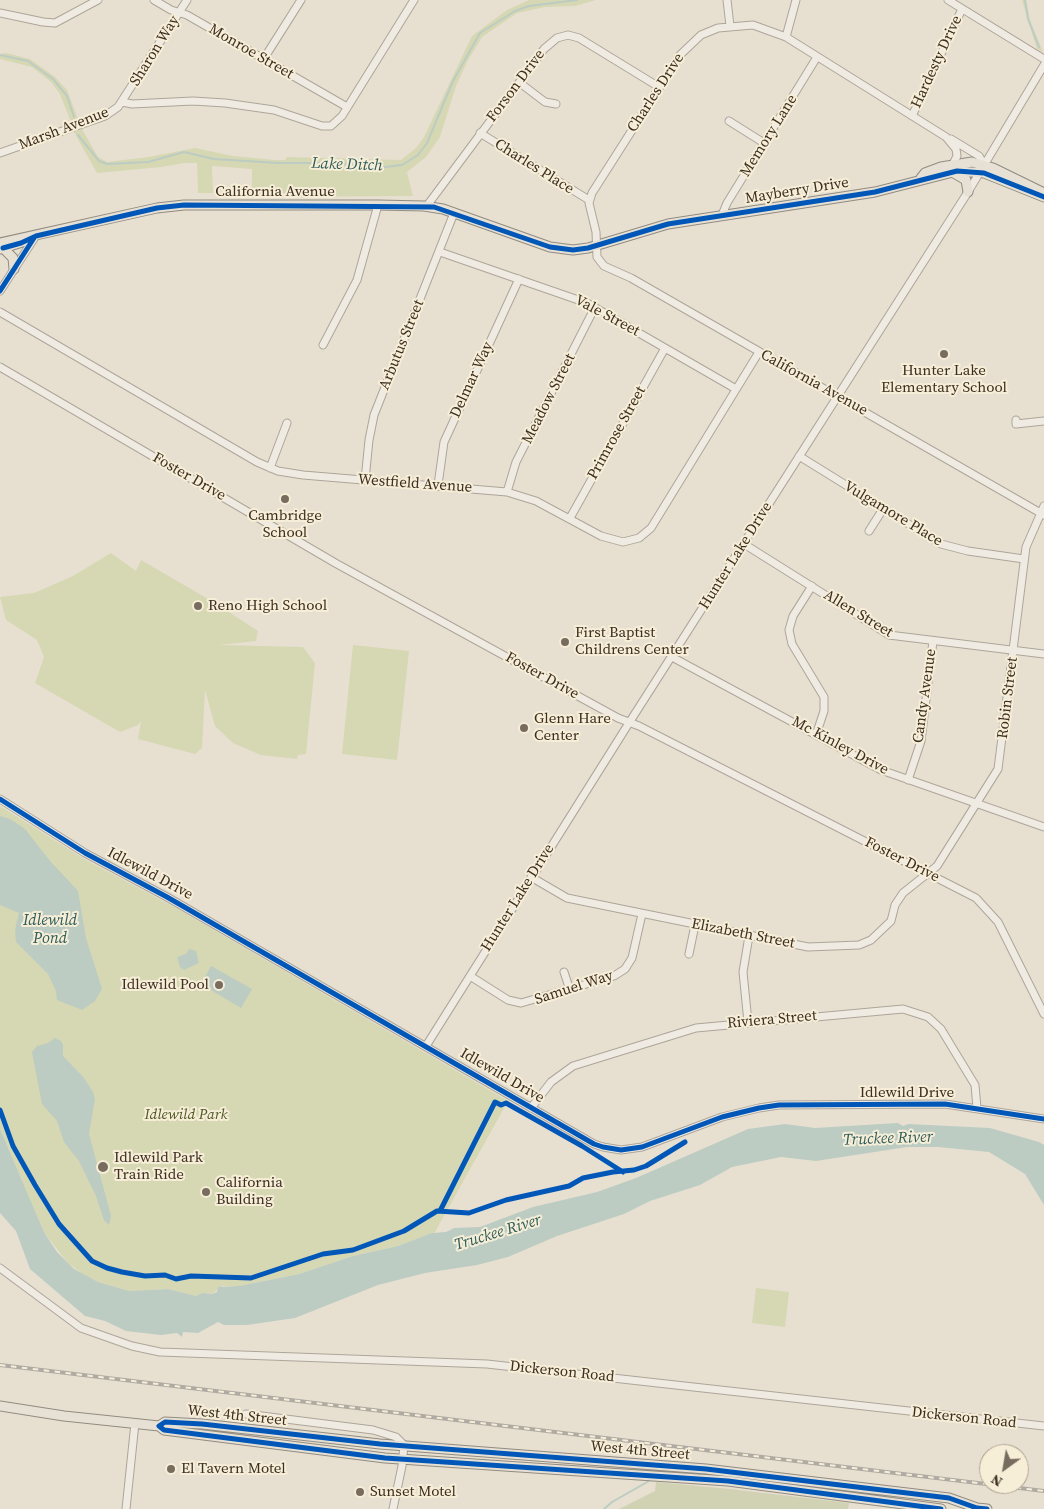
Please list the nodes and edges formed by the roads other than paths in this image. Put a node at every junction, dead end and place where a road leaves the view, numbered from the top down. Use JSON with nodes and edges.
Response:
{"nodes":[{"id":1,"x":98,"y":0,"type":"edge"},
{"id":2,"x":154,"y":0,"type":"edge"},
{"id":3,"x":187,"y":0,"type":"edge"},
{"id":4,"x":301,"y":0,"type":"edge"},
{"id":5,"x":414,"y":0,"type":"edge"},
{"id":6,"x":727,"y":0,"type":"edge"},
{"id":7,"x":796,"y":0,"type":"edge"},
{"id":8,"x":948,"y":0,"type":"edge"},
{"id":9,"x":962,"y":9,"type":"junction"},
{"id":10,"x":0,"y":13,"type":"edge"},
{"id":11,"x":179,"y":13,"type":"junction"},
{"id":12,"x":730,"y":26,"type":"junction"},
{"id":13,"x":786,"y":37,"type":"junction"},
{"id":14,"x":817,"y":57,"type":"junction"},
{"id":15,"x":1044,"y":59,"type":"edge"},
{"id":16,"x":263,"y":60,"type":"junction"},
{"id":17,"x":1044,"y":65,"type":"edge"},
{"id":18,"x":520,"y":83,"type":"junction"},
{"id":19,"x":659,"y":87,"type":"junction"},
{"id":20,"x":122,"y":102,"type":"junction"},
{"id":21,"x":556,"y":104,"type":"dead end"},
{"id":22,"x":347,"y":107,"type":"junction"},
{"id":23,"x":912,"y":116,"type":"junction"},
{"id":24,"x":729,"y":121,"type":"dead end"},
{"id":25,"x":480,"y":133,"type":"junction"},
{"id":26,"x":946,"y":138,"type":"junction"},
{"id":27,"x":764,"y":143,"type":"junction"},
{"id":28,"x":0,"y":154,"type":"edge"},
{"id":29,"x":952,"y":168,"type":"junction"},
{"id":30,"x":982,"y":168,"type":"junction"},
{"id":31,"x":968,"y":192,"type":"junction"},
{"id":32,"x":1044,"y":193,"type":"edge"},
{"id":33,"x":1044,"y":197,"type":"edge"},
{"id":34,"x":589,"y":200,"type":"junction"},
{"id":35,"x":378,"y":205,"type":"junction"},
{"id":36,"x":426,"y":206,"type":"junction"},
{"id":37,"x":454,"y":213,"type":"junction"},
{"id":38,"x":722,"y":215,"type":"junction"},
{"id":39,"x":36,"y":236,"type":"junction"},
{"id":40,"x":597,"y":245,"type":"junction"},
{"id":41,"x":1,"y":247,"type":"edge"},
{"id":42,"x":550,"y":247,"type":"joint"},
{"id":43,"x":440,"y":252,"type":"junction"},
{"id":44,"x":14,"y":269,"type":"junction"},
{"id":45,"x":519,"y":279,"type":"junction"},
{"id":46,"x":0,"y":292,"type":"edge"},
{"id":47,"x":595,"y":307,"type":"junction"},
{"id":48,"x":0,"y":312,"type":"edge"},
{"id":49,"x":323,"y":345,"type":"dead end"},
{"id":50,"x":665,"y":348,"type":"junction"},
{"id":51,"x":759,"y":352,"type":"junction"},
{"id":52,"x":0,"y":367,"type":"edge"},
{"id":53,"x":736,"y":389,"type":"junction"},
{"id":54,"x":838,"y":396,"type":"junction"},
{"id":55,"x":1016,"y":420,"type":"dead end"},
{"id":56,"x":1044,"y":421,"type":"edge"},
{"id":57,"x":287,"y":423,"type":"dead end"},
{"id":58,"x":799,"y":456,"type":"junction"},
{"id":59,"x":270,"y":468,"type":"junction"},
{"id":60,"x":365,"y":480,"type":"junction"},
{"id":61,"x":438,"y":485,"type":"junction"},
{"id":62,"x":507,"y":492,"type":"junction"},
{"id":63,"x":883,"y":509,"type":"junction"},
{"id":64,"x":1043,"y":511,"type":"edge"},
{"id":65,"x":570,"y":518,"type":"junction"},
{"id":66,"x":870,"y":531,"type":"dead end"},
{"id":67,"x":744,"y":544,"type":"junction"},
{"id":68,"x":1024,"y":559,"type":"junction"},
{"id":69,"x":812,"y":586,"type":"junction"},
{"id":70,"x":933,"y":641,"type":"junction"},
{"id":71,"x":1014,"y":651,"type":"junction"},
{"id":72,"x":1044,"y":654,"type":"edge"},
{"id":73,"x":672,"y":657,"type":"junction"},
{"id":74,"x":629,"y":723,"type":"junction"},
{"id":75,"x":816,"y":734,"type":"junction"},
{"id":76,"x":908,"y":780,"type":"junction"},
{"id":77,"x":0,"y":799,"type":"edge"},
{"id":78,"x":976,"y":804,"type":"junction"},
{"id":79,"x":1044,"y":827,"type":"edge"},
{"id":80,"x":929,"y":874,"type":"junction"},
{"id":81,"x":531,"y":877,"type":"junction"},
{"id":82,"x":642,"y":914,"type":"junction"},
{"id":83,"x":695,"y":925,"type":"junction"},
{"id":84,"x":749,"y":936,"type":"junction"},
{"id":85,"x":689,"y":954,"type":"dead end"},
{"id":86,"x":564,"y":972,"type":"dead end"},
{"id":87,"x":470,"y":976,"type":"junction"},
{"id":88,"x":570,"y":990,"type":"junction"},
{"id":89,"x":1044,"y":1014,"type":"edge"},
{"id":90,"x":748,"y":1022,"type":"junction"},
{"id":91,"x":426,"y":1046,"type":"junction"},
{"id":92,"x":531,"y":1108,"type":"junction"},
{"id":93,"x":978,"y":1108,"type":"junction"},
{"id":94,"x":1044,"y":1119,"type":"edge"},
{"id":95,"x":0,"y":1268,"type":"edge"},
{"id":96,"x":0,"y":1406,"type":"edge"},
{"id":97,"x":246,"y":1414,"type":"dead end"},
{"id":98,"x":135,"y":1423,"type":"junction"},
{"id":99,"x":202,"y":1424,"type":"junction"},
{"id":100,"x":158,"y":1426,"type":"junction"},
{"id":101,"x":1044,"y":1426,"type":"edge"},
{"id":102,"x":201,"y":1436,"type":"junction"},
{"id":103,"x":404,"y":1445,"type":"junction"},
{"id":104,"x":403,"y":1459,"type":"junction"},
{"id":105,"x":976,"y":1508,"type":"edge"},
{"id":106,"x":126,"y":1509,"type":"edge"},
{"id":107,"x":392,"y":1509,"type":"edge"},
{"id":108,"x":941,"y":1509,"type":"edge"},
{"id":109,"x":987,"y":1509,"type":"edge"}],
"edges":[{"from":1,"to":10,"type":"street"},
{"from":2,"to":11,"type":"street","name":"Monroe Street"},
{"from":3,"to":11,"type":"street","name":"Sharon Way"},
{"from":4,"to":16,"type":"street"},
{"from":5,"to":22,"type":"street"},
{"from":6,"to":12,"type":"street"},
{"from":7,"to":13,"type":"street"},
{"from":8,"to":9,"type":"street"},
{"from":9,"to":15,"type":"street"},
{"from":9,"to":23,"type":"street","name":"Hardesty Drive"},
{"from":11,"to":16,"type":"street","name":"Monroe Street"},
{"from":11,"to":20,"type":"street","name":"Sharon Way"},
{"from":12,"to":13,"type":"street","name":"Charles Drive"},
{"from":12,"to":19,"type":"street","name":"Charles Drive"},
{"from":13,"to":14,"type":"street","name":"Charles Drive"},
{"from":14,"to":23,"type":"street","name":"Charles Drive"},
{"from":14,"to":27,"type":"street","name":"Memory Lane"},
{"from":16,"to":22,"type":"street","name":"Monroe Street"},
{"from":17,"to":30,"type":"street","name":"Hunter Lake Drive"},
{"from":18,"to":19,"type":"street","name":"Forson Drive"},
{"from":18,"to":21,"type":"street"},
{"from":18,"to":25,"type":"street","name":"Forson Drive"},
{"from":19,"to":34,"type":"street","name":"Charles Drive"},
{"from":20,"to":22,"type":"street","name":"Marsh Avenue"},
{"from":20,"to":28,"type":"street","name":"Marsh Avenue"},
{"from":23,"to":26,"type":"street","name":"Charles Drive"},
{"from":24,"to":27,"type":"street"},
{"from":25,"to":34,"type":"street","name":"Charles Place"},
{"from":25,"to":36,"type":"street","name":"Forson Drive"},
{"from":26,"to":29,"type":"street"},
{"from":26,"to":30,"type":"street","name":"Charles Drive"},
{"from":27,"to":38,"type":"street","name":"Memory Lane"},
{"from":29,"to":30,"type":"main road","name":"Mayberry Drive"},
{"from":29,"to":31,"type":"main road"},
{"from":29,"to":38,"type":"main road","name":"Mayberry Drive"},
{"from":30,"to":31,"type":"street","name":"Hunter Lake Drive"},
{"from":30,"to":32,"type":"main road","name":"Mayberry Drive"},
{"from":30,"to":33,"type":"main road","name":"Mayberry Drive"},
{"from":31,"to":54,"type":"street","name":"Hunter Lake Drive"},
{"from":34,"to":40,"type":"street"},
{"from":35,"to":36,"type":"main road","name":"California Avenue"},
{"from":35,"to":39,"type":"main road","name":"California Avenue"},
{"from":35,"to":49,"type":"street"},
{"from":36,"to":37,"type":"main road","name":"California Avenue"},
{"from":37,"to":42,"type":"main road","name":"California Avenue"},
{"from":37,"to":43,"type":"street","name":"Arbutus Street"},
{"from":38,"to":40,"type":"main road","name":"Mayberry Drive"},
{"from":39,"to":41,"type":"main road","name":"California Avenue"},
{"from":39,"to":44,"type":"street"},
{"from":40,"to":42,"type":"main road","name":"Mayberry Drive"},
{"from":40,"to":51,"type":"street","name":"California Avenue"},
{"from":41,"to":44,"type":"main road"},
{"from":43,"to":45,"type":"street","name":"Vale Street"},
{"from":43,"to":60,"type":"street","name":"Arbutus Street"},
{"from":44,"to":46,"type":"street"},
{"from":45,"to":47,"type":"street","name":"Vale Street"},
{"from":45,"to":61,"type":"street","name":"Delmar Way"},
{"from":47,"to":50,"type":"street","name":"Vale Street"},
{"from":47,"to":62,"type":"street","name":"Meadow Street"},
{"from":48,"to":59,"type":"street","name":"Westfield Avenue"},
{"from":50,"to":53,"type":"street","name":"Vale Street"},
{"from":50,"to":65,"type":"street","name":"Primrose Street"},
{"from":51,"to":53,"type":"street","name":"Westfield Avenue"},
{"from":51,"to":54,"type":"street","name":"California Avenue"},
{"from":52,"to":74,"type":"street","name":"Foster Drive"},
{"from":53,"to":65,"type":"street","name":"Westfield Avenue"},
{"from":54,"to":58,"type":"street","name":"Hunter Lake Drive"},
{"from":54,"to":64,"type":"street","name":"California Avenue"},
{"from":55,"to":56,"type":"street"},
{"from":57,"to":59,"type":"street"},
{"from":58,"to":63,"type":"street","name":"Vulgamore Place"},
{"from":58,"to":67,"type":"street","name":"Hunter Lake Drive"},
{"from":59,"to":60,"type":"street","name":"Westfield Avenue"},
{"from":60,"to":61,"type":"street","name":"Westfield Avenue"},
{"from":61,"to":62,"type":"street","name":"Westfield Avenue"},
{"from":62,"to":65,"type":"street","name":"Westfield Avenue"},
{"from":63,"to":66,"type":"street"},
{"from":63,"to":68,"type":"street","name":"Vulgamore Place"},
{"from":64,"to":68,"type":"street","name":"Robin Street"},
{"from":67,"to":69,"type":"street","name":"Allen Street"},
{"from":67,"to":73,"type":"street","name":"Hunter Lake Drive"},
{"from":68,"to":71,"type":"street","name":"Robin Street"},
{"from":69,"to":70,"type":"street","name":"Allen Street"},
{"from":69,"to":75,"type":"street"},
{"from":70,"to":71,"type":"street","name":"Allen Street"},
{"from":70,"to":76,"type":"street","name":"Candy Avenue"},
{"from":71,"to":72,"type":"street","name":"Allen Street"},
{"from":71,"to":78,"type":"street","name":"Robin Street"},
{"from":73,"to":74,"type":"street","name":"Hunter Lake Drive"},
{"from":73,"to":75,"type":"street","name":"Mc Kinley Drive"},
{"from":74,"to":80,"type":"street","name":"Foster Drive"},
{"from":74,"to":81,"type":"street","name":"Hunter Lake Drive"},
{"from":75,"to":76,"type":"street","name":"Mc Kinley Drive"},
{"from":76,"to":78,"type":"street","name":"Mc Kinley Drive"},
{"from":77,"to":91,"type":"street","name":"Idlewild Drive"},
{"from":78,"to":79,"type":"street","name":"Mc Kinley Drive"},
{"from":78,"to":80,"type":"street","name":"Robin Street"},
{"from":80,"to":84,"type":"street","name":"Elizabeth Street"},
{"from":80,"to":89,"type":"street","name":"Foster Drive"},
{"from":81,"to":82,"type":"street","name":"Elizabeth Street"},
{"from":81,"to":87,"type":"street","name":"Hunter Lake Drive"},
{"from":82,"to":83,"type":"street","name":"Elizabeth Street"},
{"from":82,"to":88,"type":"street","name":"Samuel Way"},
{"from":83,"to":84,"type":"street","name":"Elizabeth Street"},
{"from":83,"to":85,"type":"street"},
{"from":84,"to":90,"type":"street"},
{"from":86,"to":88,"type":"street"},
{"from":87,"to":88,"type":"street","name":"Samuel Way"},
{"from":87,"to":91,"type":"street","name":"Hunter Lake Drive"},
{"from":90,"to":92,"type":"street","name":"Riviera Street"},
{"from":90,"to":93,"type":"street","name":"Riviera Street"},
{"from":91,"to":92,"type":"street","name":"Idlewild Drive"},
{"from":92,"to":93,"type":"street","name":"Idlewild Drive"},
{"from":93,"to":94,"type":"street","name":"Idlewild Drive"},
{"from":95,"to":101,"type":"street","name":"Dickerson Road"},
{"from":96,"to":98,"type":"main road","name":"West 4th Street"},
{"from":97,"to":103,"type":"street"},
{"from":98,"to":100,"type":"main road","name":"West 4th Street"},
{"from":98,"to":106,"type":"street"},
{"from":99,"to":100,"type":"main road","name":"West 4th Street"},
{"from":99,"to":102,"type":"main road"},
{"from":99,"to":103,"type":"main road","name":"West 4th Street"},
{"from":100,"to":102,"type":"main road","name":"West 4th Street"},
{"from":102,"to":104,"type":"main road","name":"West 4th Street"},
{"from":103,"to":104,"type":"street"},
{"from":103,"to":105,"type":"main road","name":"West 4th Street"},
{"from":104,"to":107,"type":"street"},
{"from":104,"to":108,"type":"main road","name":"West 4th Street"},
{"from":105,"to":109,"type":"main road","name":"West 4th Street"}]}
